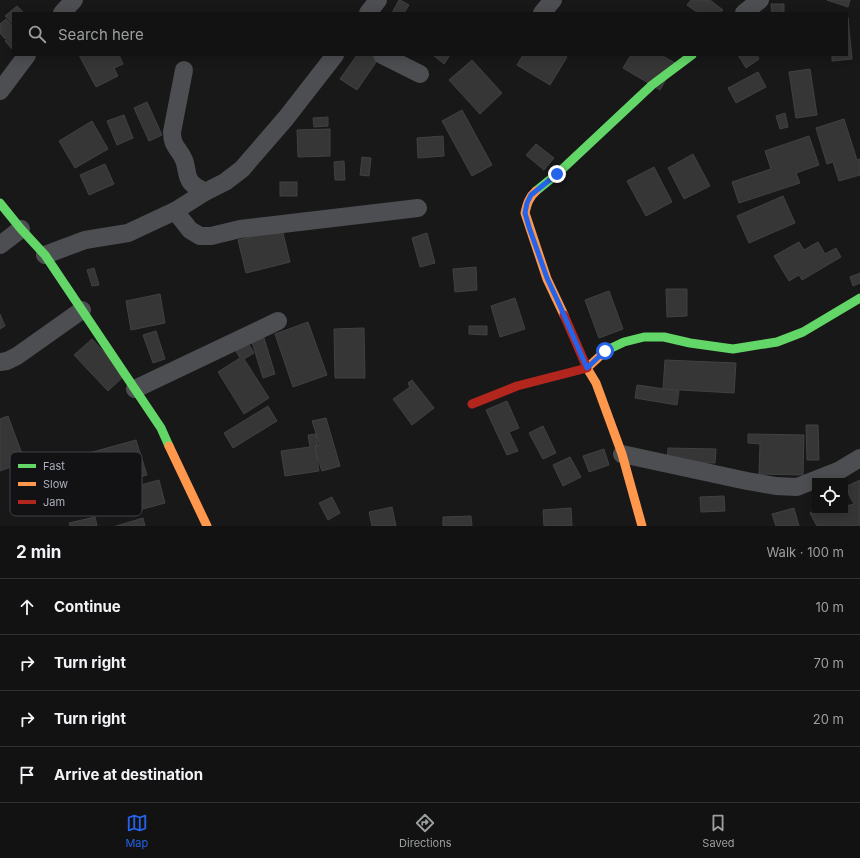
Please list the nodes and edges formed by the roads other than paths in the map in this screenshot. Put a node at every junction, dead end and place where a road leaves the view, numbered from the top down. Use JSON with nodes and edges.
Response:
{"nodes":[{"id":1,"x":74,"y":0,"type":"edge"},
{"id":2,"x":378,"y":0,"type":"edge"},
{"id":3,"x":553,"y":0,"type":"edge"},
{"id":4,"x":760,"y":0,"type":"edge"},
{"id":5,"x":63,"y":12,"type":"edge"},
{"id":6,"x":369,"y":12,"type":"edge"},
{"id":7,"x":543,"y":12,"type":"edge"},
{"id":8,"x":745,"y":12,"type":"edge"},
{"id":9,"x":27,"y":56,"type":"edge"},
{"id":10,"x":334,"y":56,"type":"edge"},
{"id":11,"x":384,"y":56,"type":"edge"},
{"id":12,"x":691,"y":56,"type":"edge"},
{"id":13,"x":184,"y":70,"type":"dead end"},
{"id":14,"x":420,"y":74,"type":"dead end"},
{"id":15,"x":0,"y":91,"type":"edge"},
{"id":16,"x":205,"y":192,"type":"junction"},
{"id":17,"x":0,"y":203,"type":"edge"},
{"id":18,"x":418,"y":208,"type":"dead end"},
{"id":19,"x":175,"y":211,"type":"junction"},
{"id":20,"x":21,"y":229,"type":"junction"},
{"id":21,"x":0,"y":245,"type":"edge"},
{"id":22,"x":45,"y":255,"type":"junction"},
{"id":23,"x":860,"y":298,"type":"edge"},
{"id":24,"x":82,"y":310,"type":"junction"},
{"id":25,"x":278,"y":321,"type":"dead end"},
{"id":26,"x":0,"y":362,"type":"edge"},
{"id":27,"x":587,"y":368,"type":"junction"},
{"id":28,"x":134,"y":389,"type":"junction"},
{"id":29,"x":472,"y":404,"type":"dead end"},
{"id":30,"x":622,"y":454,"type":"junction"},
{"id":31,"x":860,"y":458,"type":"edge"},
{"id":32,"x":207,"y":526,"type":"edge"},
{"id":33,"x":642,"y":526,"type":"edge"}],
"edges":[{"from":1,"to":5,"type":"street"},
{"from":2,"to":6,"type":"street"},
{"from":3,"to":7,"type":"street"},
{"from":4,"to":8,"type":"street"},
{"from":9,"to":15,"type":"street"},
{"from":10,"to":16,"type":"street"},
{"from":11,"to":14,"type":"street"},
{"from":12,"to":27,"type":"street"},
{"from":13,"to":16,"type":"street"},
{"from":16,"to":19,"type":"street"},
{"from":17,"to":20,"type":"street"},
{"from":18,"to":19,"type":"street"},
{"from":19,"to":22,"type":"street"},
{"from":20,"to":21,"type":"street"},
{"from":20,"to":22,"type":"street"},
{"from":22,"to":24,"type":"street"},
{"from":23,"to":27,"type":"street"},
{"from":24,"to":26,"type":"street"},
{"from":24,"to":28,"type":"street"},
{"from":25,"to":28,"type":"street"},
{"from":27,"to":29,"type":"street"},
{"from":27,"to":30,"type":"street"},
{"from":28,"to":32,"type":"street"},
{"from":30,"to":31,"type":"street"},
{"from":30,"to":33,"type":"street"}]}
